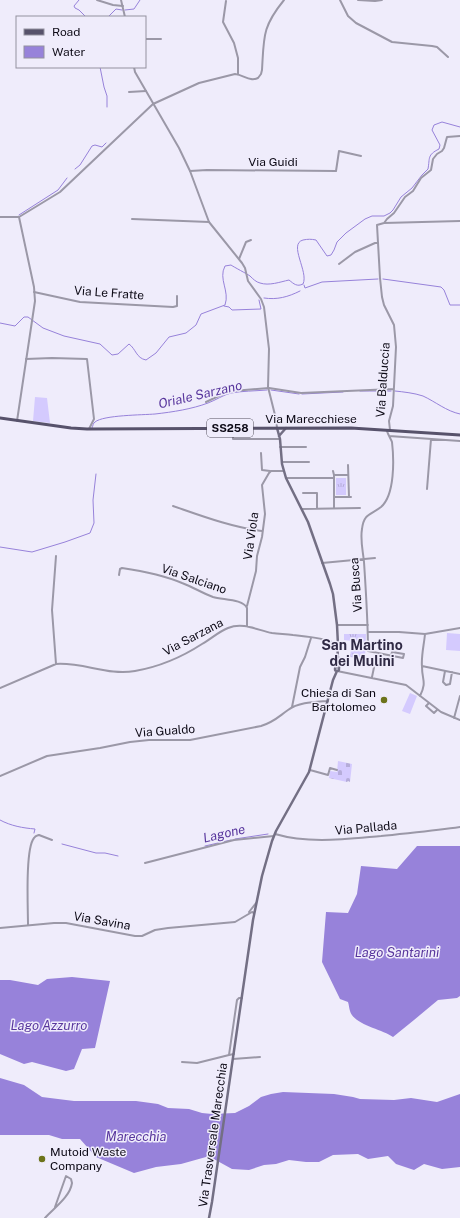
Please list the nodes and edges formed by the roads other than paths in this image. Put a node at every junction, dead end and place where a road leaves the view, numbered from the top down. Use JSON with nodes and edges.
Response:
{"nodes":[{"id":1,"x":97,"y":0,"type":"edge"},
{"id":2,"x":122,"y":0,"type":"edge"},
{"id":3,"x":284,"y":0,"type":"edge"},
{"id":4,"x":340,"y":0,"type":"edge"},
{"id":5,"x":358,"y":0,"type":"edge"},
{"id":6,"x":382,"y":0,"type":"edge"},
{"id":7,"x":226,"y":1,"type":"dead end"},
{"id":8,"x":122,"y":6,"type":"junction"},
{"id":9,"x":125,"y":16,"type":"edge"},
{"id":10,"x":146,"y":39,"type":"edge"},
{"id":11,"x":161,"y":39,"type":"dead end"},
{"id":12,"x":448,"y":57,"type":"dead end"},
{"id":13,"x":134,"y":68,"type":"edge"},
{"id":14,"x":238,"y":74,"type":"junction"},
{"id":15,"x":146,"y":91,"type":"junction"},
{"id":16,"x":129,"y":92,"type":"dead end"},
{"id":17,"x":153,"y":104,"type":"junction"},
{"id":18,"x":460,"y":136,"type":"edge"},
{"id":19,"x":361,"y":156,"type":"dead end"},
{"id":20,"x":190,"y":171,"type":"junction"},
{"id":21,"x":19,"y":217,"type":"junction"},
{"id":22,"x":0,"y":218,"type":"edge"},
{"id":23,"x":132,"y":219,"type":"dead end"},
{"id":24,"x":209,"y":222,"type":"junction"},
{"id":25,"x":460,"y":222,"type":"edge"},
{"id":26,"x":384,"y":223,"type":"junction"},
{"id":27,"x":251,"y":240,"type":"dead end"},
{"id":28,"x":378,"y":244,"type":"junction"},
{"id":29,"x":239,"y":259,"type":"junction"},
{"id":30,"x":339,"y":264,"type":"dead end"},
{"id":31,"x":34,"y":292,"type":"junction"},
{"id":32,"x":177,"y":296,"type":"dead end"},
{"id":33,"x":26,"y":359,"type":"junction"},
{"id":34,"x":269,"y":388,"type":"junction"},
{"id":35,"x":393,"y":389,"type":"junction"},
{"id":36,"x":206,"y":402,"type":"dead end"},
{"id":37,"x":0,"y":418,"type":"edge"},
{"id":38,"x":17,"y":420,"type":"junction"},
{"id":39,"x":233,"y":428,"type":"junction"},
{"id":40,"x":277,"y":428,"type":"junction"},
{"id":41,"x":286,"y":428,"type":"junction"},
{"id":42,"x":89,"y":429,"type":"junction"},
{"id":43,"x":389,"y":430,"type":"junction"},
{"id":44,"x":460,"y":435,"type":"edge"},
{"id":45,"x":389,"y":436,"type":"junction"},
{"id":46,"x":279,"y":437,"type":"junction"},
{"id":47,"x":431,"y":439,"type":"junction"},
{"id":48,"x":460,"y":441,"type":"edge"},
{"id":49,"x":306,"y":446,"type":"dead end"},
{"id":50,"x":280,"y":447,"type":"junction"},
{"id":51,"x":261,"y":453,"type":"dead end"},
{"id":52,"x":282,"y":462,"type":"junction"},
{"id":53,"x":309,"y":462,"type":"dead end"},
{"id":54,"x":348,"y":465,"type":"dead end"},
{"id":55,"x":271,"y":471,"type":"junction"},
{"id":56,"x":283,"y":471,"type":"junction"},
{"id":57,"x":333,"y":471,"type":"dead end"},
{"id":58,"x":348,"y":475,"type":"junction"},
{"id":59,"x":334,"y":476,"type":"junction"},
{"id":60,"x":286,"y":478,"type":"junction"},
{"id":61,"x":427,"y":489,"type":"dead end"},
{"id":62,"x":303,"y":493,"type":"dead end"},
{"id":63,"x":334,"y":497,"type":"junction"},
{"id":64,"x":173,"y":506,"type":"dead end"},
{"id":65,"x":317,"y":508,"type":"junction"},
{"id":66,"x":334,"y":508,"type":"junction"},
{"id":67,"x":360,"y":508,"type":"dead end"},
{"id":68,"x":302,"y":509,"type":"junction"},
{"id":69,"x":262,"y":531,"type":"junction"},
{"id":70,"x":56,"y":556,"type":"dead end"},
{"id":71,"x":375,"y":558,"type":"dead end"},
{"id":72,"x":364,"y":559,"type":"junction"},
{"id":73,"x":322,"y":563,"type":"junction"},
{"id":74,"x":119,"y":576,"type":"dead end"},
{"id":75,"x":247,"y":606,"type":"junction"},
{"id":76,"x":337,"y":625,"type":"junction"},
{"id":77,"x":368,"y":625,"type":"junction"},
{"id":78,"x":247,"y":626,"type":"junction"},
{"id":79,"x":460,"y":628,"type":"edge"},
{"id":80,"x":368,"y":632,"type":"junction"},
{"id":81,"x":425,"y":634,"type":"junction"},
{"id":82,"x":311,"y":638,"type":"junction"},
{"id":83,"x":338,"y":645,"type":"junction"},
{"id":84,"x":377,"y":653,"type":"junction"},
{"id":85,"x":391,"y":656,"type":"junction"},
{"id":86,"x":56,"y":664,"type":"junction"},
{"id":87,"x":422,"y":666,"type":"junction"},
{"id":88,"x":337,"y":669,"type":"junction"},
{"id":89,"x":446,"y":671,"type":"junction"},
{"id":90,"x":452,"y":672,"type":"junction"},
{"id":91,"x":460,"y":674,"type":"edge"},
{"id":92,"x":372,"y":678,"type":"junction"},
{"id":93,"x":0,"y":688,"type":"edge"},
{"id":94,"x":420,"y":696,"type":"junction"},
{"id":95,"x":460,"y":696,"type":"edge"},
{"id":96,"x":328,"y":701,"type":"junction"},
{"id":97,"x":429,"y":703,"type":"junction"},
{"id":98,"x":292,"y":707,"type":"junction"},
{"id":99,"x":437,"y":709,"type":"junction"},
{"id":100,"x":454,"y":718,"type":"junction"},
{"id":101,"x":460,"y":720,"type":"edge"},
{"id":102,"x":310,"y":770,"type":"junction"},
{"id":103,"x":337,"y":770,"type":"dead end"},
{"id":104,"x":0,"y":776,"type":"edge"},
{"id":105,"x":460,"y":827,"type":"edge"},
{"id":106,"x":274,"y":835,"type":"junction"},
{"id":107,"x":52,"y":840,"type":"dead end"},
{"id":108,"x":145,"y":863,"type":"dead end"},
{"id":109,"x":256,"y":902,"type":"junction"},
{"id":110,"x":254,"y":914,"type":"junction"},
{"id":111,"x":245,"y":916,"type":"junction"},
{"id":112,"x":28,"y":925,"type":"junction"},
{"id":113,"x":0,"y":928,"type":"edge"},
{"id":114,"x":242,"y":998,"type":"junction"},
{"id":115,"x":234,"y":1054,"type":"junction"},
{"id":116,"x":229,"y":1055,"type":"junction"},
{"id":117,"x":260,"y":1057,"type":"dead end"},
{"id":118,"x":233,"y":1059,"type":"junction"},
{"id":119,"x":182,"y":1062,"type":"dead end"},
{"id":120,"x":55,"y":1207,"type":"junction"},
{"id":121,"x":45,"y":1218,"type":"edge"},
{"id":122,"x":209,"y":1218,"type":"edge"}],
"edges":[{"from":1,"to":8,"type":"street"},
{"from":2,"to":8,"type":"street"},
{"from":3,"to":14,"type":"street"},
{"from":4,"to":12,"type":"street"},
{"from":5,"to":6,"type":"street"},
{"from":7,"to":14,"type":"street"},
{"from":8,"to":9,"type":"street"},
{"from":10,"to":11,"type":"street"},
{"from":13,"to":15,"type":"street"},
{"from":14,"to":17,"type":"street"},
{"from":15,"to":16,"type":"street"},
{"from":15,"to":17,"type":"street"},
{"from":17,"to":20,"type":"street"},
{"from":17,"to":21,"type":"street"},
{"from":18,"to":26,"type":"street"},
{"from":19,"to":20,"type":"street","name":"Via Guidi"},
{"from":20,"to":24,"type":"street"},
{"from":21,"to":22,"type":"street"},
{"from":21,"to":31,"type":"street"},
{"from":23,"to":24,"type":"street"},
{"from":24,"to":29,"type":"street"},
{"from":25,"to":26,"type":"street"},
{"from":26,"to":28,"type":"street","name":"Via Balduccia"},
{"from":27,"to":29,"type":"street"},
{"from":28,"to":30,"type":"street"},
{"from":28,"to":35,"type":"street","name":"Via Balduccia"},
{"from":29,"to":34,"type":"street"},
{"from":31,"to":32,"type":"street","name":"Via Le Fratte"},
{"from":31,"to":33,"type":"street"},
{"from":33,"to":38,"type":"street"},
{"from":33,"to":42,"type":"street"},
{"from":34,"to":35,"type":"street"},
{"from":34,"to":36,"type":"street"},
{"from":34,"to":40,"type":"street"},
{"from":35,"to":43,"type":"street","name":"Via Balduccia"},
{"from":37,"to":38,"type":"main road","name":"Via Marecchiese","number":"SS258"},
{"from":38,"to":42,"type":"main road","name":"Via Marecchiese","number":"SS258"},
{"from":39,"to":40,"type":"main road","name":"Via Marecchiese","number":"SS258"},
{"from":39,"to":42,"type":"main road","name":"Via Marecchiese","number":"SS258"},
{"from":39,"to":46,"type":"street"},
{"from":40,"to":41,"type":"main road","name":"Via Marecchiese","number":"SS258"},
{"from":40,"to":46,"type":"main road"},
{"from":41,"to":43,"type":"main road","name":"Via Marecchiese","number":"SS258"},
{"from":41,"to":46,"type":"main road"},
{"from":43,"to":44,"type":"main road","name":"Via Marecchiese","number":"SS258"},
{"from":43,"to":45,"type":"street","name":"Via Busca"},
{"from":45,"to":47,"type":"street"},
{"from":45,"to":72,"type":"street","name":"Via Busca"},
{"from":46,"to":50,"type":"main road"},
{"from":47,"to":48,"type":"street"},
{"from":47,"to":61,"type":"street"},
{"from":49,"to":50,"type":"street"},
{"from":50,"to":52,"type":"main road"},
{"from":51,"to":55,"type":"street"},
{"from":52,"to":53,"type":"street"},
{"from":52,"to":56,"type":"main road"},
{"from":54,"to":58,"type":"street"},
{"from":55,"to":56,"type":"street"},
{"from":55,"to":69,"type":"street","name":"Via Viola"},
{"from":56,"to":60,"type":"main road"},
{"from":57,"to":59,"type":"street"},
{"from":58,"to":59,"type":"street"},
{"from":58,"to":63,"type":"street"},
{"from":59,"to":60,"type":"street"},
{"from":59,"to":63,"type":"street"},
{"from":60,"to":68,"type":"main road"},
{"from":62,"to":65,"type":"street"},
{"from":63,"to":66,"type":"street"},
{"from":64,"to":69,"type":"street"},
{"from":65,"to":66,"type":"street"},
{"from":65,"to":68,"type":"street"},
{"from":66,"to":67,"type":"street"},
{"from":68,"to":73,"type":"main road"},
{"from":69,"to":75,"type":"street","name":"Via Viola"},
{"from":70,"to":86,"type":"street"},
{"from":71,"to":72,"type":"street"},
{"from":72,"to":73,"type":"street"},
{"from":72,"to":77,"type":"street","name":"Via Busca"},
{"from":73,"to":76,"type":"main road"},
{"from":74,"to":75,"type":"street","name":"Via Salciano"},
{"from":75,"to":78,"type":"street"},
{"from":76,"to":77,"type":"street"},
{"from":76,"to":83,"type":"main road"},
{"from":77,"to":80,"type":"street","name":"Via Busca"},
{"from":78,"to":82,"type":"street","name":"Via Sarzana"},
{"from":78,"to":86,"type":"street","name":"Via Sarzana"},
{"from":79,"to":81,"type":"street"},
{"from":80,"to":81,"type":"street"},
{"from":80,"to":84,"type":"street","name":"Via Busca"},
{"from":81,"to":87,"type":"street"},
{"from":82,"to":83,"type":"street","name":"Via Sarzana"},
{"from":82,"to":98,"type":"street"},
{"from":83,"to":88,"type":"main road","name":"Via Trasversale Marecchia"},
{"from":84,"to":85,"type":"street"},
{"from":84,"to":92,"type":"street"},
{"from":85,"to":85,"type":"street"},
{"from":86,"to":93,"type":"street","name":"Via Sarzana"},
{"from":87,"to":89,"type":"street"},
{"from":87,"to":94,"type":"street"},
{"from":88,"to":92,"type":"street"},
{"from":88,"to":96,"type":"main road","name":"Via Trasversale Marecchia"},
{"from":89,"to":90,"type":"street"},
{"from":89,"to":90,"type":"street"},
{"from":90,"to":91,"type":"street"},
{"from":92,"to":94,"type":"street"},
{"from":94,"to":97,"type":"street"},
{"from":95,"to":100,"type":"street"},
{"from":96,"to":98,"type":"street","name":"Via Gualdo"},
{"from":96,"to":102,"type":"main road","name":"Via Trasversale Marecchia"},
{"from":97,"to":99,"type":"street"},
{"from":97,"to":99,"type":"street"},
{"from":98,"to":104,"type":"street","name":"Via Gualdo"},
{"from":99,"to":100,"type":"street"},
{"from":100,"to":101,"type":"street"},
{"from":102,"to":103,"type":"street"},
{"from":102,"to":106,"type":"main road","name":"Via Trasversale Marecchia"},
{"from":105,"to":106,"type":"street","name":"Via Pallada"},
{"from":106,"to":108,"type":"street","name":"Via Pallada"},
{"from":106,"to":109,"type":"main road","name":"Via Trasversale Marecchia"},
{"from":107,"to":112,"type":"street"},
{"from":109,"to":110,"type":"main road","name":"Via Trasversale Marecchia"},
{"from":109,"to":111,"type":"street"},
{"from":110,"to":111,"type":"street","name":"Via Savina"},
{"from":110,"to":114,"type":"main road","name":"Via Trasversale Marecchia"},
{"from":111,"to":112,"type":"street","name":"Via Savina"},
{"from":112,"to":113,"type":"street","name":"Via Savina"},
{"from":114,"to":115,"type":"main road","name":"Via Trasversale Marecchia"},
{"from":114,"to":116,"type":"street","name":"Via Trasversale Marecchia"},
{"from":115,"to":116,"type":"street","name":"Via Trasversale Marecchia"},
{"from":115,"to":118,"type":"main road","name":"Via Trasversale Marecchia"},
{"from":116,"to":119,"type":"street","name":"Via Trasversale Marecchia"},
{"from":117,"to":118,"type":"street"},
{"from":118,"to":122,"type":"main road","name":"Via Trasversale Marecchia"},
{"from":120,"to":120,"type":"street"},
{"from":120,"to":121,"type":"street"}]}
